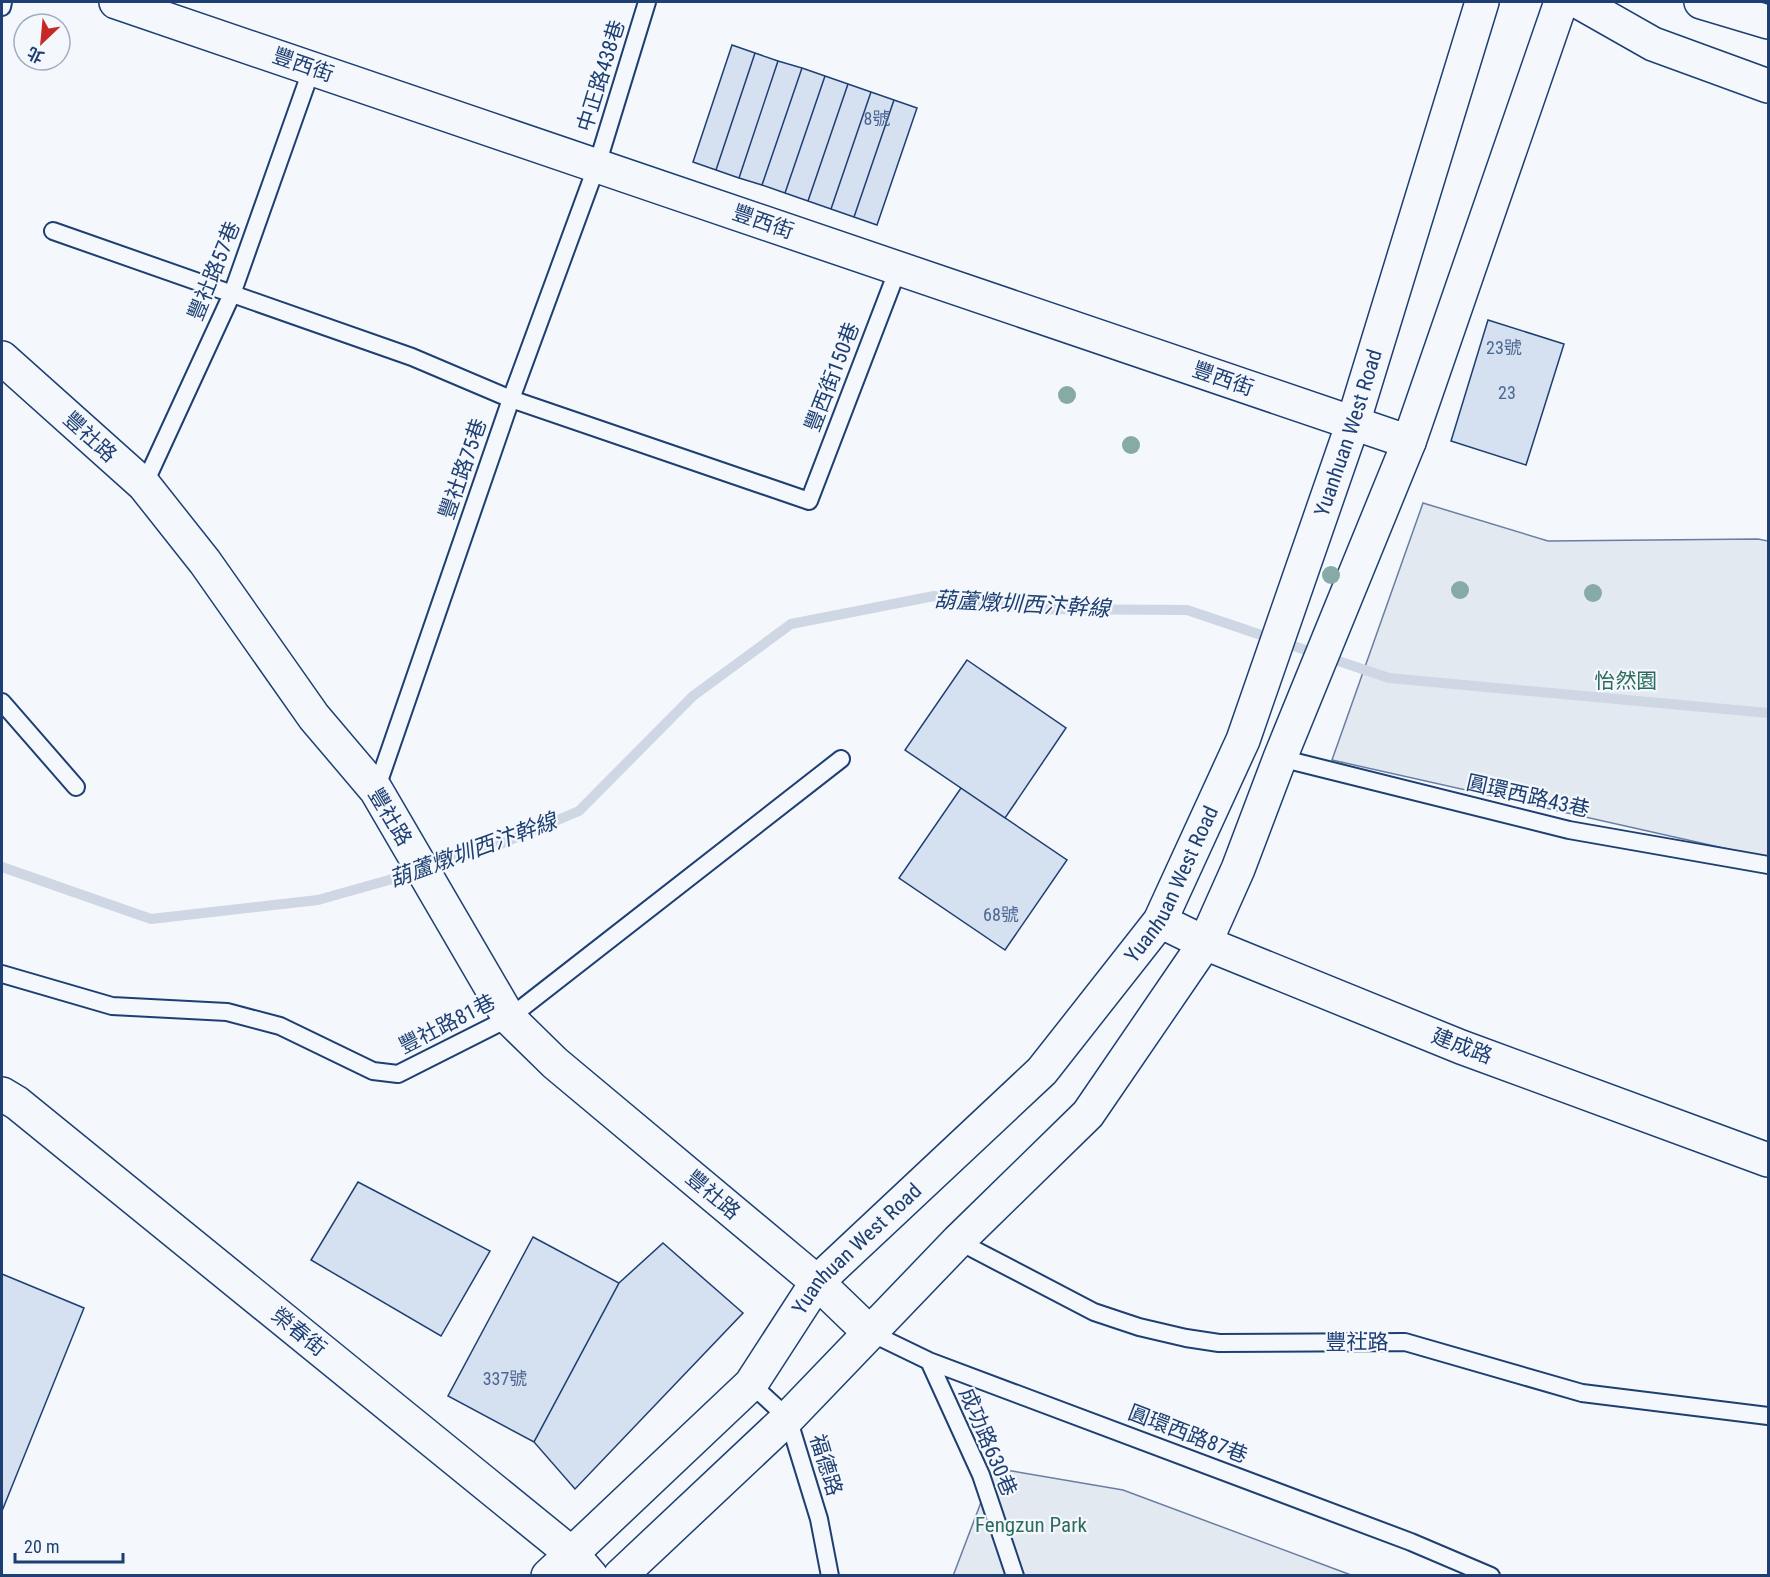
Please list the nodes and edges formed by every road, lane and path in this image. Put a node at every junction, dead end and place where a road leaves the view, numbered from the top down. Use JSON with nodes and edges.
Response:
{"nodes":[{"id":1,"x":3,"y":2,"type":"edge"},
{"id":2,"x":116,"y":2,"type":"edge"},
{"id":3,"x":647,"y":2,"type":"edge"},
{"id":4,"x":1482,"y":2,"type":"edge"},
{"id":5,"x":1561,"y":2,"type":"edge"},
{"id":6,"x":1580,"y":2,"type":"edge"},
{"id":7,"x":1711,"y":3,"type":"edge"},
{"id":8,"x":2,"y":6,"type":"edge"},
{"id":9,"x":1768,"y":22,"type":"edge"},
{"id":10,"x":312,"y":68,"type":"junction"},
{"id":11,"x":1768,"y":86,"type":"edge"},
{"id":12,"x":597,"y":165,"type":"junction"},
{"id":13,"x":53,"y":231,"type":"dead end"},
{"id":14,"x":898,"y":269,"type":"junction"},
{"id":15,"x":232,"y":294,"type":"junction"},
{"id":16,"x":2,"y":358,"type":"edge"},
{"id":17,"x":511,"y":399,"type":"junction"},
{"id":18,"x":1353,"y":423,"type":"junction"},
{"id":19,"x":1409,"y":442,"type":"junction"},
{"id":20,"x":144,"y":485,"type":"junction"},
{"id":21,"x":2,"y":702,"type":"edge"},
{"id":22,"x":1280,"y":758,"type":"junction"},
{"id":23,"x":842,"y":759,"type":"dead end"},
{"id":24,"x":76,"y":786,"type":"dead end"},
{"id":25,"x":376,"y":790,"type":"junction"},
{"id":26,"x":1768,"y":865,"type":"edge"},
{"id":27,"x":1160,"y":921,"type":"junction"},
{"id":28,"x":1206,"y":944,"type":"junction"},
{"id":29,"x":2,"y":974,"type":"edge"},
{"id":30,"x":509,"y":1018,"type":"junction"},
{"id":31,"x":2,"y":1094,"type":"edge"},
{"id":32,"x":1768,"y":1160,"type":"edge"},
{"id":33,"x":958,"y":1241,"type":"junction"},
{"id":34,"x":817,"y":1282,"type":"junction"},
{"id":35,"x":869,"y":1332,"type":"junction"},
{"id":36,"x":929,"y":1362,"type":"junction"},
{"id":37,"x":750,"y":1384,"type":"junction"},
{"id":38,"x":1768,"y":1416,"type":"edge"},
{"id":39,"x":788,"y":1418,"type":"junction"},
{"id":40,"x":581,"y":1565,"type":"edge"},
{"id":41,"x":548,"y":1575,"type":"edge"},
{"id":42,"x":620,"y":1575,"type":"edge"},
{"id":43,"x":830,"y":1575,"type":"edge"},
{"id":44,"x":1015,"y":1575,"type":"edge"},
{"id":45,"x":1491,"y":1575,"type":"edge"}],
"edges":[{"from":1,"to":8,"type":"lane"},
{"from":2,"to":10,"type":"street","name":"豐西街"},
{"from":3,"to":12,"type":"lane","name":"中正路438巷"},
{"from":4,"to":18,"type":"street","name":"Yuanhuan West Road"},
{"from":5,"to":19,"type":"street"},
{"from":6,"to":11,"type":"street"},
{"from":7,"to":9,"type":"street"},
{"from":10,"to":12,"type":"street","name":"豐西街"},
{"from":10,"to":15,"type":"lane","name":"豐社路57巷"},
{"from":12,"to":14,"type":"street","name":"豐西街"},
{"from":12,"to":17,"type":"lane","name":"豐社路75巷"},
{"from":13,"to":15,"type":"lane"},
{"from":14,"to":17,"type":"lane","name":"豐西街150巷"},
{"from":14,"to":18,"type":"street","name":"豐西街"},
{"from":15,"to":17,"type":"lane"},
{"from":15,"to":20,"type":"lane","name":"豐社路57巷"},
{"from":16,"to":20,"type":"street","name":"豐社路"},
{"from":17,"to":25,"type":"lane","name":"豐社路75巷"},
{"from":18,"to":19,"type":"street","name":"豐西街"},
{"from":18,"to":27,"type":"street","name":"Yuanhuan West Road"},
{"from":19,"to":22,"type":"street"},
{"from":20,"to":25,"type":"street","name":"豐社路"},
{"from":21,"to":24,"type":"lane"},
{"from":22,"to":26,"type":"lane","name":"圓環西路43巷"},
{"from":22,"to":28,"type":"street"},
{"from":23,"to":30,"type":"lane","name":"豐社路81巷"},
{"from":25,"to":30,"type":"street","name":"豐社路"},
{"from":27,"to":28,"type":"street","name":"建成路"},
{"from":27,"to":34,"type":"street","name":"Yuanhuan West Road"},
{"from":28,"to":32,"type":"street","name":"建成路"},
{"from":28,"to":33,"type":"street"},
{"from":29,"to":30,"type":"lane","name":"豐社路81巷"},
{"from":30,"to":34,"type":"street","name":"豐社路"},
{"from":31,"to":40,"type":"street","name":"榮春街"},
{"from":33,"to":35,"type":"street"},
{"from":33,"to":38,"type":"lane","name":"豐社路"},
{"from":34,"to":35,"type":"street","name":"豐社路"},
{"from":34,"to":37,"type":"street","name":"Yuanhuan West Road"},
{"from":35,"to":36,"type":"lane","name":"圓環西路87巷"},
{"from":35,"to":39,"type":"street"},
{"from":36,"to":44,"type":"lane","name":"成功路630巷"},
{"from":36,"to":45,"type":"lane","name":"圓環西路87巷"},
{"from":37,"to":39,"type":"lane","name":"福德路"},
{"from":37,"to":40,"type":"street","name":"Yuanhuan West Road"},
{"from":39,"to":42,"type":"street"},
{"from":39,"to":43,"type":"lane","name":"福德路"},
{"from":40,"to":41,"type":"street","name":"Yuanhuan West Road"}]}
